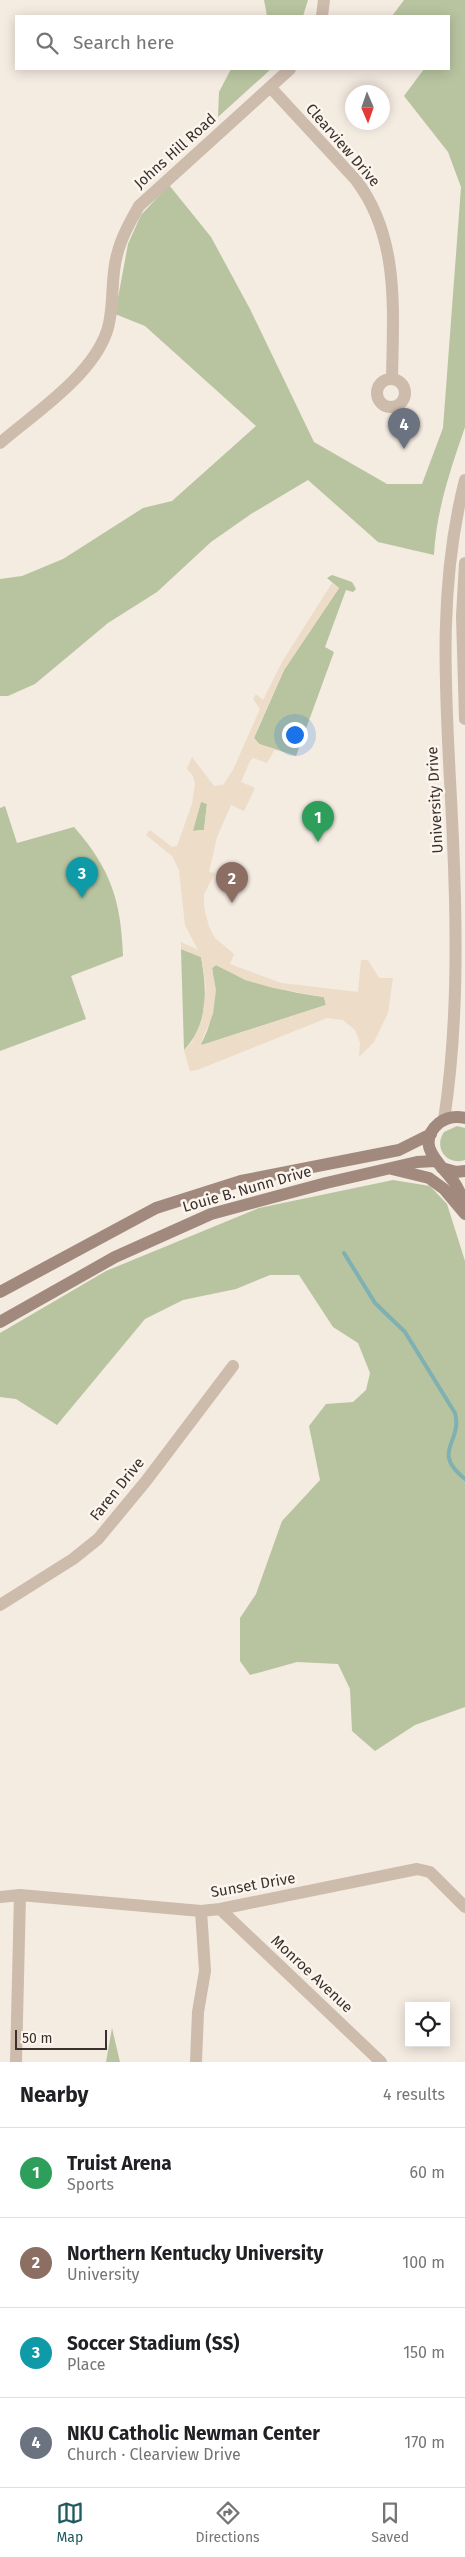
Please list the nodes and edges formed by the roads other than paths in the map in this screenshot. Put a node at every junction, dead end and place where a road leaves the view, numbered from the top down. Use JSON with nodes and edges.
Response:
{"nodes":[{"id":1,"x":324,"y":0,"type":"edge"},
{"id":2,"x":322,"y":15,"type":"edge"},
{"id":3,"x":289,"y":70,"type":"edge"},
{"id":4,"x":271,"y":88,"type":"junction"},
{"id":5,"x":392,"y":379,"type":"dead end"},
{"id":6,"x":0,"y":443,"type":"edge"},
{"id":7,"x":465,"y":480,"type":"edge"},
{"id":8,"x":465,"y":564,"type":"edge"},
{"id":9,"x":464,"y":586,"type":"edge"},
{"id":10,"x":446,"y":587,"type":"junction"},
{"id":11,"x":465,"y":719,"type":"edge"},
{"id":12,"x":465,"y":1118,"type":"edge"},
{"id":13,"x":444,"y":1120,"type":"junction"},
{"id":14,"x":432,"y":1134,"type":"junction"},
{"id":15,"x":438,"y":1164,"type":"junction"},
{"id":16,"x":390,"y":1168,"type":"junction"},
{"id":17,"x":465,"y":1171,"type":"edge"},
{"id":18,"x":465,"y":1207,"type":"edge"},
{"id":19,"x":465,"y":1214,"type":"edge"},
{"id":20,"x":0,"y":1292,"type":"edge"},
{"id":21,"x":0,"y":1322,"type":"edge"},
{"id":22,"x":233,"y":1366,"type":"dead end"},
{"id":23,"x":0,"y":1605,"type":"edge"},
{"id":24,"x":20,"y":1895,"type":"junction"},
{"id":25,"x":0,"y":1896,"type":"edge"},
{"id":26,"x":465,"y":1907,"type":"edge"},
{"id":27,"x":201,"y":1910,"type":"junction"},
{"id":28,"x":220,"y":1910,"type":"junction"},
{"id":29,"x":16,"y":2062,"type":"edge"},
{"id":30,"x":196,"y":2062,"type":"edge"},
{"id":31,"x":381,"y":2062,"type":"edge"}],
"edges":[{"from":1,"to":2,"type":"street"},
{"from":3,"to":4,"type":"street","name":"Johns Hill Road"},
{"from":4,"to":5,"type":"street","name":"Clearview Drive"},
{"from":4,"to":6,"type":"street","name":"Johns Hill Road"},
{"from":7,"to":10,"type":"street","name":"University Drive"},
{"from":8,"to":9,"type":"street"},
{"from":9,"to":10,"type":"street"},
{"from":9,"to":11,"type":"street"},
{"from":10,"to":13,"type":"street","name":"University Drive"},
{"from":12,"to":13,"type":"main road"},
{"from":13,"to":14,"type":"main road"},
{"from":14,"to":15,"type":"main road"},
{"from":14,"to":20,"type":"main road","name":"Louie B. Nunn Drive"},
{"from":15,"to":16,"type":"main road","name":"Louie B. Nunn Drive"},
{"from":15,"to":17,"type":"main road"},
{"from":15,"to":18,"type":"main road"},
{"from":16,"to":19,"type":"main road"},
{"from":16,"to":21,"type":"main road","name":"Louie B. Nunn Drive"},
{"from":22,"to":23,"type":"street","name":"Faren Drive"},
{"from":24,"to":25,"type":"street","name":"Sunset Drive"},
{"from":24,"to":27,"type":"street","name":"Sunset Drive"},
{"from":24,"to":29,"type":"street"},
{"from":26,"to":28,"type":"street","name":"Sunset Drive"},
{"from":27,"to":28,"type":"street","name":"Sunset Drive"},
{"from":27,"to":30,"type":"street"},
{"from":28,"to":31,"type":"street","name":"Monroe Avenue"}]}
